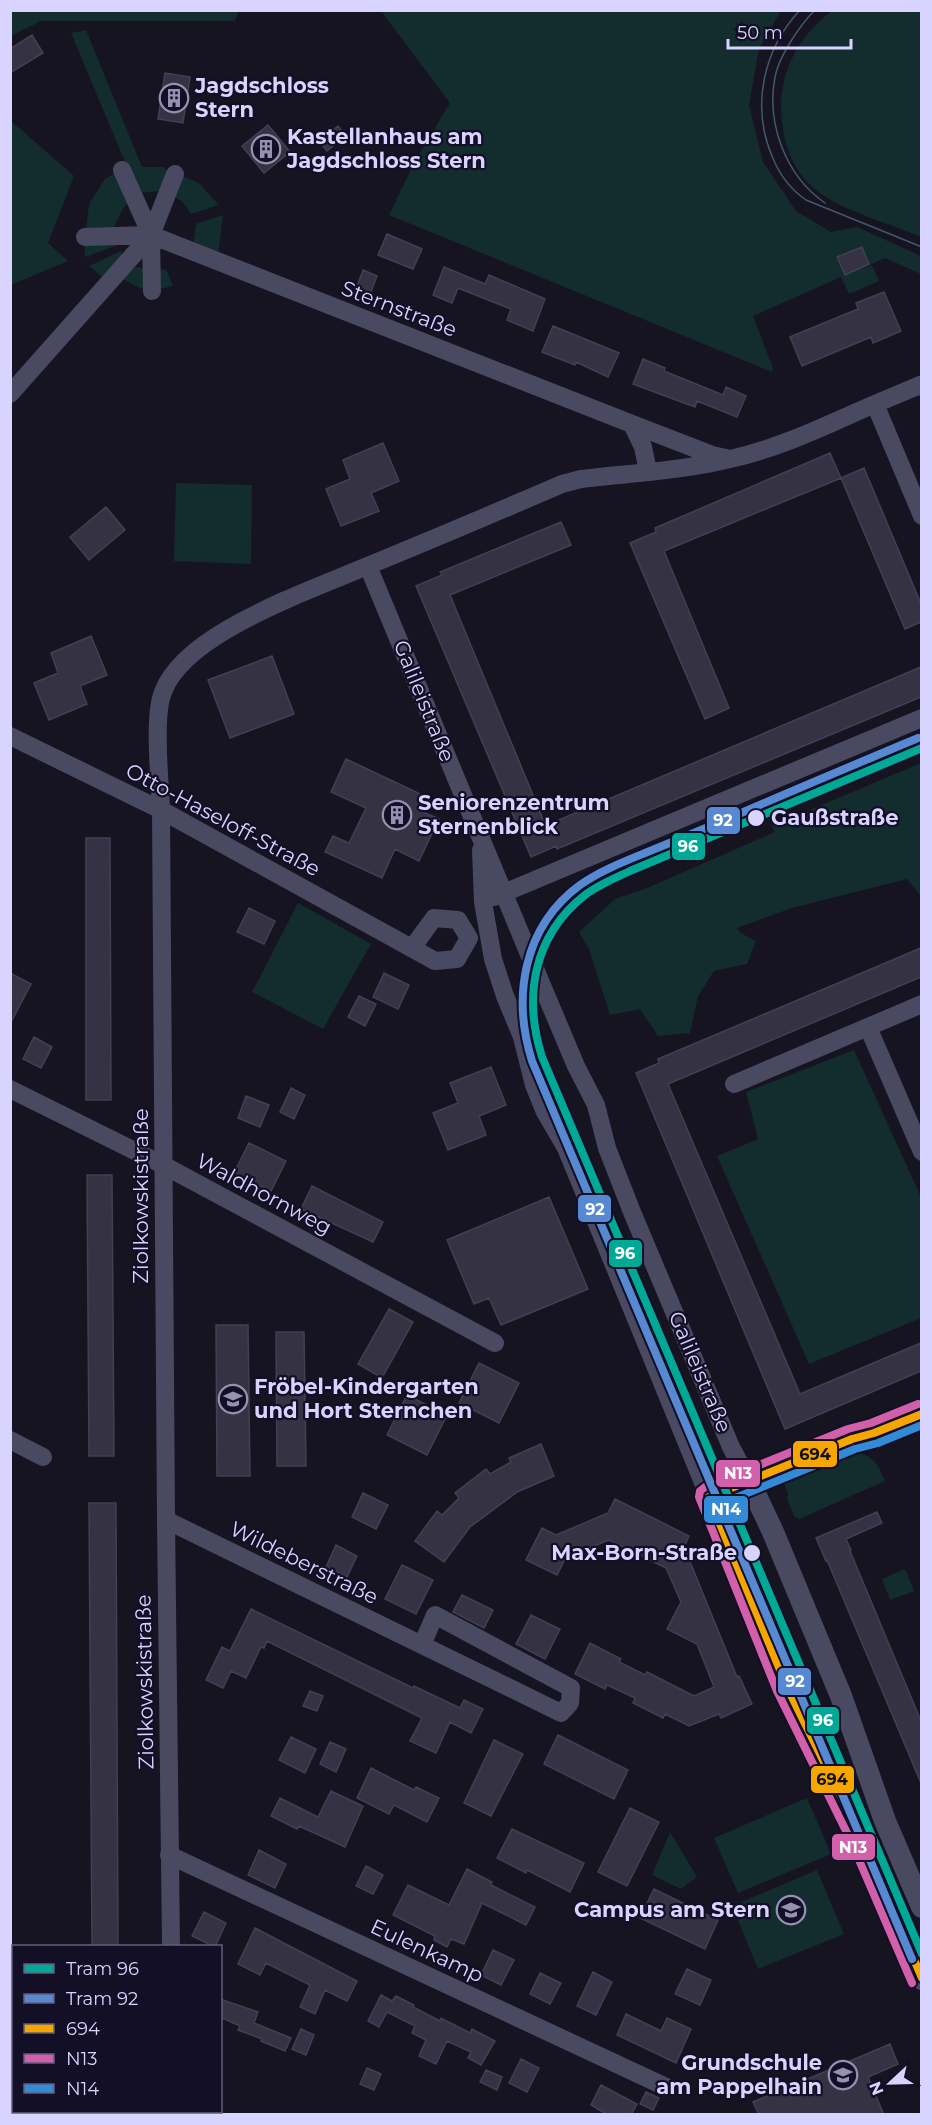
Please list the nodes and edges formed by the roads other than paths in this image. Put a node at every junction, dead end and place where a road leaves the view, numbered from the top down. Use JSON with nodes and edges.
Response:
{"nodes":[{"id":1,"x":122,"y":170,"type":"dead end"},
{"id":2,"x":175,"y":174,"type":"dead end"},
{"id":3,"x":151,"y":235,"type":"junction"},
{"id":4,"x":85,"y":237,"type":"dead end"},
{"id":5,"x":152,"y":291,"type":"dead end"},
{"id":6,"x":921,"y":387,"type":"edge"},
{"id":7,"x":10,"y":394,"type":"edge"},
{"id":8,"x":875,"y":404,"type":"junction"},
{"id":9,"x":632,"y":424,"type":"junction"},
{"id":10,"x":731,"y":459,"type":"junction"},
{"id":11,"x":648,"y":471,"type":"junction"},
{"id":12,"x":921,"y":516,"type":"edge"},
{"id":13,"x":368,"y":566,"type":"junction"},
{"id":14,"x":921,"y":718,"type":"edge"},
{"id":15,"x":10,"y":736,"type":"edge"},
{"id":16,"x":161,"y":810,"type":"junction"},
{"id":17,"x":480,"y":837,"type":"junction"},
{"id":18,"x":503,"y":894,"type":"junction"},
{"id":19,"x":483,"y":902,"type":"junction"},
{"id":20,"x":412,"y":948,"type":"dead end"},
{"id":21,"x":921,"y":1004,"type":"edge"},
{"id":22,"x":868,"y":1027,"type":"junction"},
{"id":23,"x":734,"y":1084,"type":"dead end"},
{"id":24,"x":10,"y":1089,"type":"edge"},
{"id":25,"x":921,"y":1152,"type":"edge"},
{"id":26,"x":164,"y":1165,"type":"junction"},
{"id":27,"x":495,"y":1342,"type":"dead end"},
{"id":28,"x":921,"y":1414,"type":"edge"},
{"id":29,"x":10,"y":1440,"type":"edge"},
{"id":30,"x":43,"y":1457,"type":"dead end"},
{"id":31,"x":749,"y":1481,"type":"junction"},
{"id":32,"x":709,"y":1497,"type":"junction"},
{"id":33,"x":166,"y":1520,"type":"junction"},
{"id":34,"x":422,"y":1645,"type":"junction"},
{"id":35,"x":169,"y":1855,"type":"junction"},
{"id":36,"x":921,"y":1907,"type":"edge"},
{"id":37,"x":171,"y":1945,"type":"edge"},
{"id":38,"x":921,"y":1979,"type":"edge"},
{"id":39,"x":666,"y":2087,"type":"dead end"}],
"edges":[{"from":1,"to":3,"type":"street"},
{"from":2,"to":3,"type":"street"},
{"from":3,"to":4,"type":"street"},
{"from":3,"to":5,"type":"street"},
{"from":3,"to":7,"type":"street"},
{"from":3,"to":9,"type":"street","name":"Sternstraße"},
{"from":6,"to":8,"type":"street"},
{"from":8,"to":10,"type":"street"},
{"from":8,"to":12,"type":"street"},
{"from":9,"to":10,"type":"street","name":"Sternstraße"},
{"from":9,"to":11,"type":"street"},
{"from":10,"to":11,"type":"street"},
{"from":11,"to":13,"type":"street"},
{"from":13,"to":16,"type":"street","name":"Ziolkowskistraße"},
{"from":13,"to":17,"type":"street","name":"Galileistraße"},
{"from":14,"to":18,"type":"street"},
{"from":15,"to":16,"type":"street","name":"Otto-Haseloff-Straße"},
{"from":16,"to":20,"type":"street","name":"Otto-Haseloff-Straße"},
{"from":16,"to":26,"type":"street","name":"Ziolkowskistraße"},
{"from":17,"to":18,"type":"street","name":"Galileistraße"},
{"from":17,"to":19,"type":"street","name":"Galileistraße"},
{"from":18,"to":19,"type":"street"},
{"from":18,"to":31,"type":"street","name":"Galileistraße"},
{"from":19,"to":32,"type":"street","name":"Galileistraße"},
{"from":21,"to":22,"type":"street"},
{"from":22,"to":23,"type":"street"},
{"from":22,"to":25,"type":"street"},
{"from":24,"to":26,"type":"street","name":"Waldhornweg"},
{"from":26,"to":27,"type":"street","name":"Waldhornweg"},
{"from":26,"to":33,"type":"street","name":"Ziolkowskistraße"},
{"from":28,"to":31,"type":"street"},
{"from":29,"to":30,"type":"street"},
{"from":31,"to":32,"type":"street"},
{"from":31,"to":36,"type":"street","name":"Galileistraße"},
{"from":32,"to":38,"type":"street","name":"Galileistraße"},
{"from":33,"to":34,"type":"street","name":"Wildeberstraße"},
{"from":33,"to":35,"type":"street","name":"Ziolkowskistraße"},
{"from":34,"to":34,"type":"street","name":"Wildeberstraße"},
{"from":35,"to":37,"type":"street","name":"Ziolkowskistraße"},
{"from":35,"to":39,"type":"street","name":"Eulenkamp"}]}
